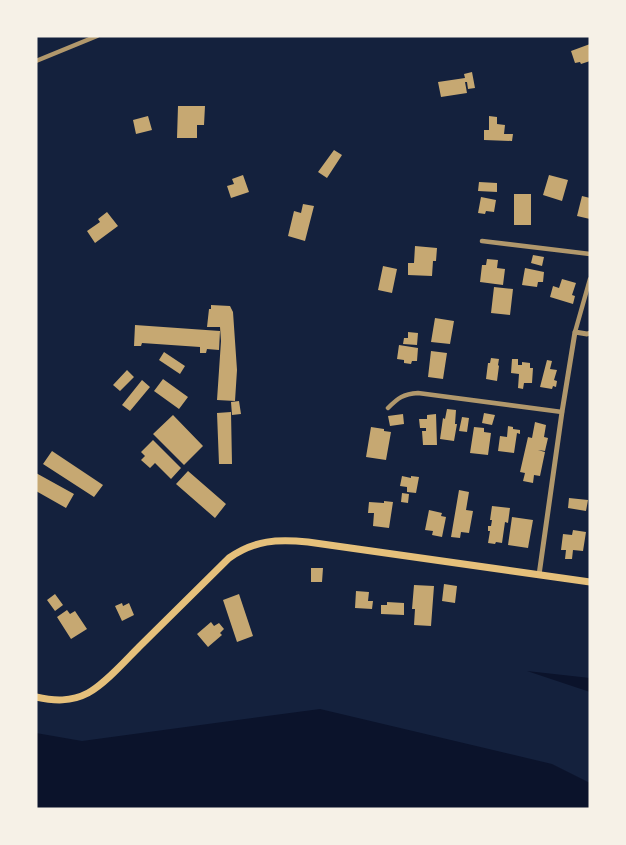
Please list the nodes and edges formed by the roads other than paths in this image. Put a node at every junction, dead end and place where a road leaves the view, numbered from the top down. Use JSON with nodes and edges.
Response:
{"nodes":[{"id":1,"x":97,"y":36,"type":"edge"},
{"id":2,"x":36,"y":61,"type":"edge"},
{"id":3,"x":482,"y":241,"type":"dead end"},
{"id":4,"x":590,"y":254,"type":"edge"},
{"id":5,"x":590,"y":279,"type":"edge"},
{"id":6,"x":575,"y":332,"type":"junction"},
{"id":7,"x":590,"y":333,"type":"edge"},
{"id":8,"x":388,"y":408,"type":"dead end"},
{"id":9,"x":562,"y":412,"type":"junction"},
{"id":10,"x":539,"y":574,"type":"junction"},
{"id":11,"x":590,"y":582,"type":"edge"},
{"id":12,"x":36,"y":697,"type":"edge"}],
"edges":[{"from":1,"to":2,"type":"street"},
{"from":3,"to":4,"type":"street"},
{"from":5,"to":6,"type":"street"},
{"from":6,"to":7,"type":"street"},
{"from":6,"to":9,"type":"street"},
{"from":8,"to":9,"type":"street"},
{"from":9,"to":10,"type":"street"},
{"from":10,"to":11,"type":"main road"},
{"from":10,"to":12,"type":"main road"}]}
